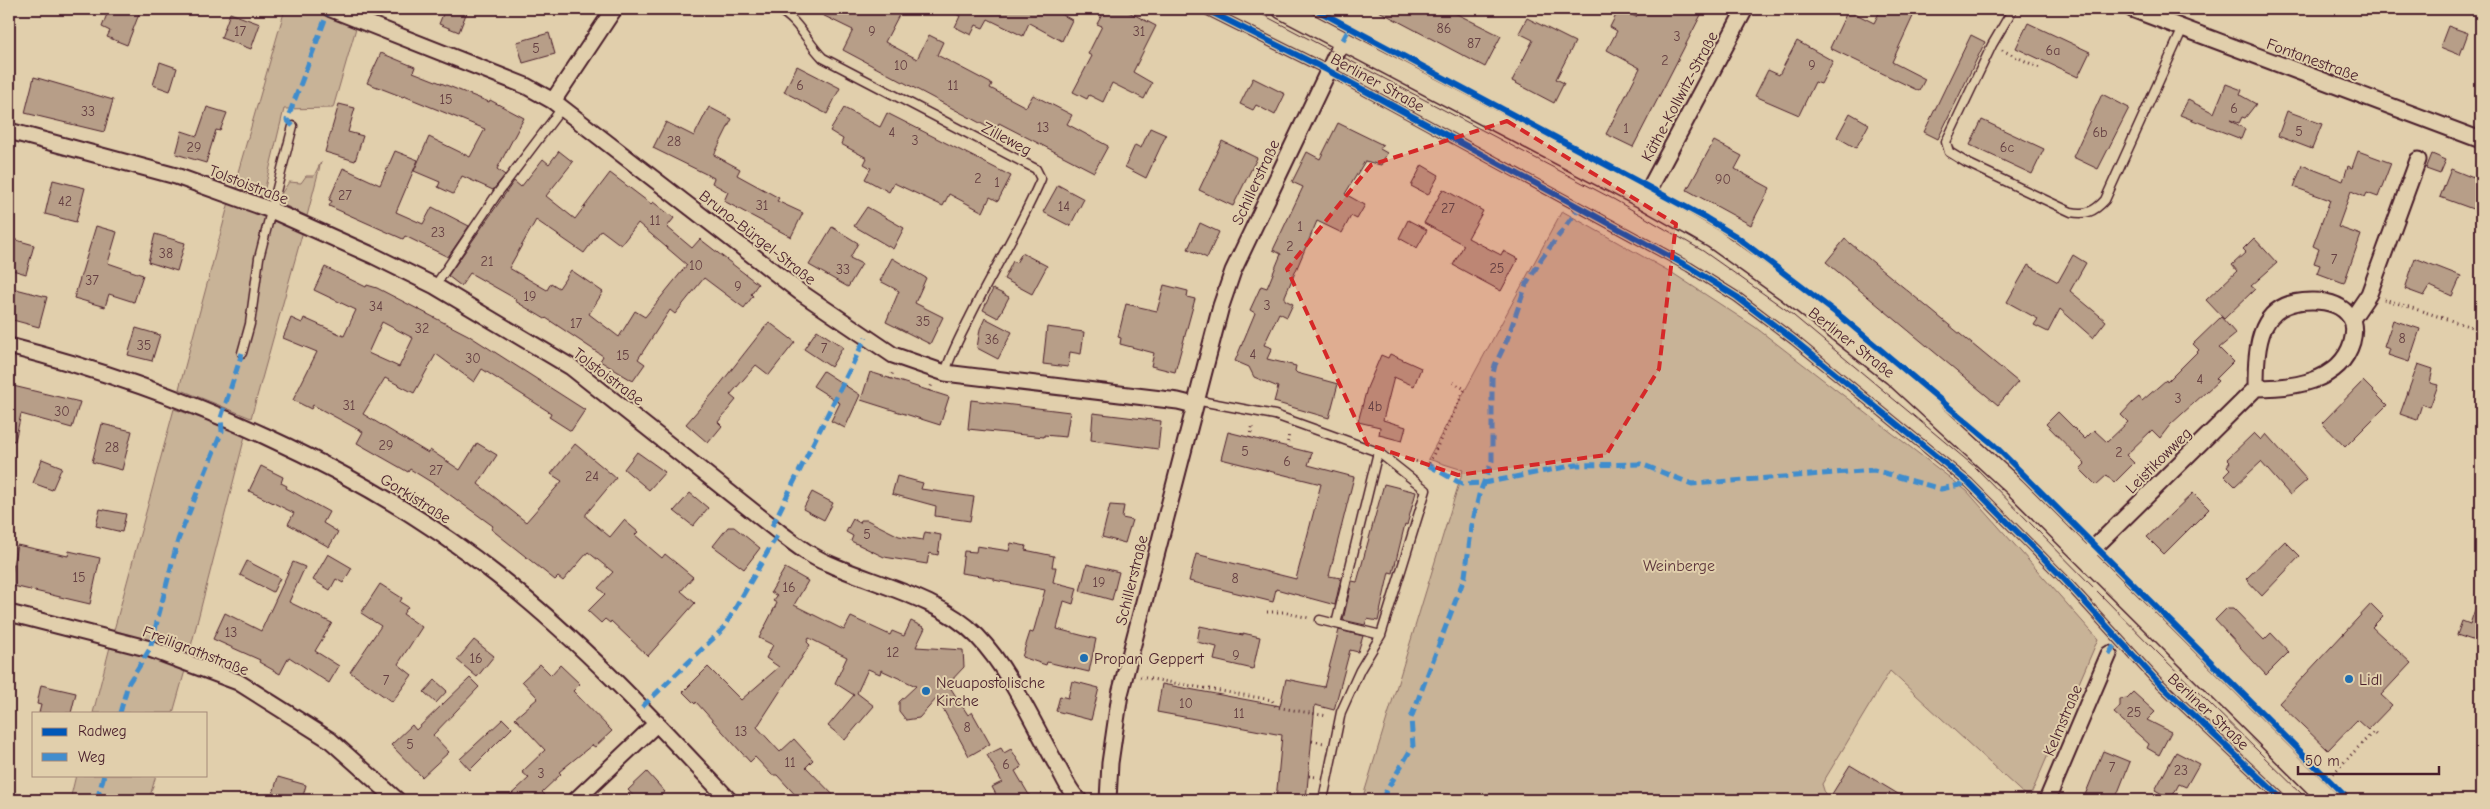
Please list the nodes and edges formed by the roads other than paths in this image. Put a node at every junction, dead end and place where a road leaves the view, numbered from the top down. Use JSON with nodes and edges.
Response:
{"nodes":[{"id":1,"x":331,"y":9,"type":"edge"},
{"id":2,"x":614,"y":9,"type":"edge"},
{"id":3,"x":777,"y":9,"type":"edge"},
{"id":4,"x":1205,"y":9,"type":"edge"},
{"id":5,"x":1282,"y":9,"type":"edge"},
{"id":6,"x":1745,"y":9,"type":"edge"},
{"id":7,"x":2013,"y":9,"type":"edge"},
{"id":8,"x":2132,"y":9,"type":"edge"},
{"id":9,"x":2182,"y":28,"type":"junction"},
{"id":10,"x":1343,"y":40,"type":"junction"},
{"id":11,"x":1327,"y":70,"type":"junction"},
{"id":12,"x":557,"y":105,"type":"junction"},
{"id":13,"x":293,"y":126,"type":"dead end"},
{"id":14,"x":9,"y":131,"type":"edge"},
{"id":15,"x":2481,"y":140,"type":"edge"},
{"id":16,"x":2418,"y":160,"type":"dead end"},
{"id":17,"x":1644,"y":199,"type":"junction"},
{"id":18,"x":270,"y":210,"type":"junction"},
{"id":19,"x":435,"y":286,"type":"junction"},
{"id":20,"x":2352,"y":319,"type":"junction"},
{"id":21,"x":9,"y":346,"type":"edge"},
{"id":22,"x":242,"y":353,"type":"dead end"},
{"id":23,"x":946,"y":373,"type":"junction"},
{"id":24,"x":2256,"y":388,"type":"junction"},
{"id":25,"x":1194,"y":403,"type":"junction"},
{"id":26,"x":1378,"y":452,"type":"junction"},
{"id":27,"x":2085,"y":558,"type":"junction"},
{"id":28,"x":9,"y":613,"type":"edge"},
{"id":29,"x":1320,"y":620,"type":"road end"},
{"id":30,"x":1336,"y":624,"type":"junction"},
{"id":31,"x":1381,"y":634,"type":"junction"},
{"id":32,"x":2109,"y":654,"type":"dead end"},
{"id":33,"x":657,"y":723,"type":"junction"},
{"id":34,"x":2331,"y":792,"type":"edge"},
{"id":35,"x":397,"y":800,"type":"edge"},
{"id":36,"x":576,"y":800,"type":"edge"},
{"id":37,"x":729,"y":800,"type":"edge"},
{"id":38,"x":1079,"y":800,"type":"edge"},
{"id":39,"x":1108,"y":800,"type":"edge"},
{"id":40,"x":1323,"y":800,"type":"edge"},
{"id":41,"x":2047,"y":800,"type":"edge"},
{"id":42,"x":2283,"y":800,"type":"edge"}],
"edges":[{"from":1,"to":12,"type":"street","name":"Bruno-Bürgel-Straße"},
{"from":2,"to":12,"type":"street"},
{"from":3,"to":23,"type":"lane","name":"Zilleweg"},
{"from":4,"to":11,"type":"lane","name":"Berliner Straße"},
{"from":5,"to":10,"type":"street","name":"Berliner Straße"},
{"from":6,"to":17,"type":"street","name":"Käthe-Kollwitz-Straße"},
{"from":7,"to":9,"type":"lane"},
{"from":8,"to":9,"type":"street","name":"Fontanestraße"},
{"from":9,"to":15,"type":"street","name":"Fontanestraße"},
{"from":10,"to":11,"type":"street","name":"Schillerstraße"},
{"from":10,"to":17,"type":"street","name":"Berliner Straße"},
{"from":11,"to":25,"type":"street","name":"Schillerstraße"},
{"from":11,"to":42,"type":"lane","name":"Berliner Straße"},
{"from":12,"to":19,"type":"lane"},
{"from":12,"to":23,"type":"street","name":"Bruno-Bürgel-Straße"},
{"from":13,"to":18,"type":"lane"},
{"from":14,"to":18,"type":"street","name":"Tolstoistraße"},
{"from":16,"to":20,"type":"street"},
{"from":17,"to":27,"type":"street","name":"Berliner Straße"},
{"from":18,"to":19,"type":"street","name":"Tolstoistraße"},
{"from":18,"to":22,"type":"lane"},
{"from":19,"to":38,"type":"street","name":"Tolstoistraße"},
{"from":20,"to":24,"type":"street"},
{"from":20,"to":24,"type":"street"},
{"from":21,"to":33,"type":"street","name":"Gorkistraße"},
{"from":23,"to":25,"type":"street","name":"Bruno-Bürgel-Straße"},
{"from":24,"to":27,"type":"street","name":"Leistikowweg"},
{"from":25,"to":26,"type":"lane"},
{"from":25,"to":39,"type":"street","name":"Schillerstraße"},
{"from":26,"to":30,"type":"lane"},
{"from":26,"to":31,"type":"lane"},
{"from":27,"to":34,"type":"street","name":"Berliner Straße"},
{"from":28,"to":35,"type":"street","name":"Freiligrathstraße"},
{"from":29,"to":30,"type":"lane"},
{"from":30,"to":31,"type":"lane"},
{"from":31,"to":40,"type":"lane"},
{"from":32,"to":41,"type":"street","name":"Kelmstraße"},
{"from":33,"to":36,"type":"street"},
{"from":33,"to":37,"type":"street","name":"Gorkistraße"}]}
